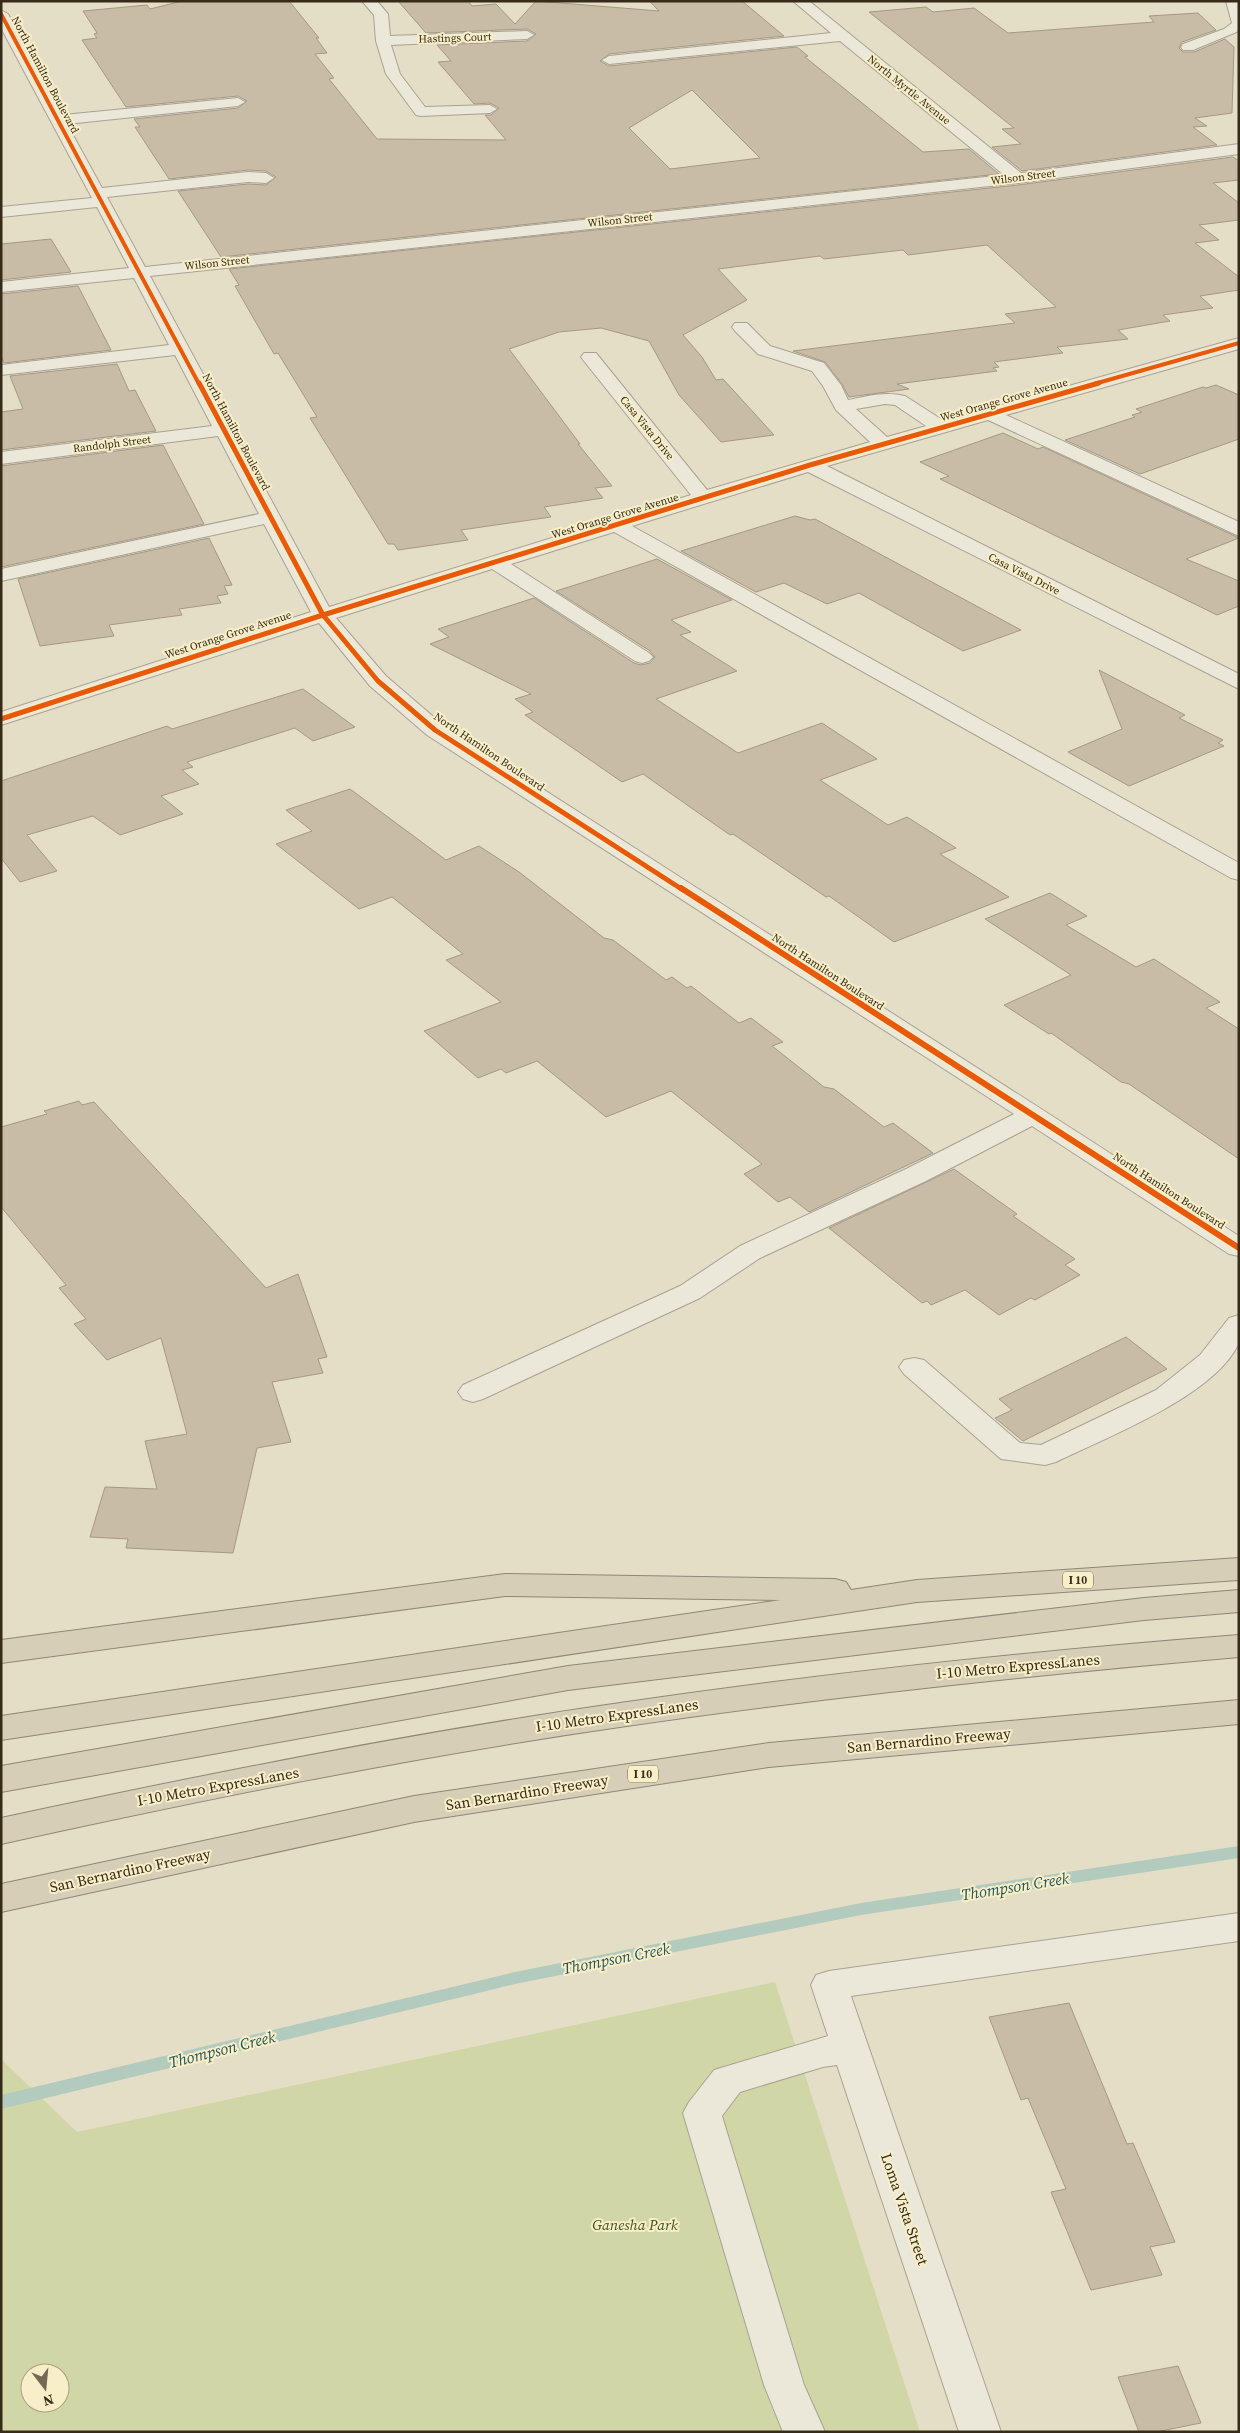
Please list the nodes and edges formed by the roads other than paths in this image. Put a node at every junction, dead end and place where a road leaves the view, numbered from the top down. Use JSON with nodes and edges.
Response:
{"nodes":[{"id":1,"x":369,"y":1,"type":"edge"},
{"id":2,"x":800,"y":1,"type":"edge"},
{"id":3,"x":1233,"y":1,"type":"edge"},
{"id":4,"x":1,"y":14,"type":"edge"},
{"id":5,"x":1239,"y":23,"type":"edge"},
{"id":6,"x":527,"y":35,"type":"dead end"},
{"id":7,"x":843,"y":36,"type":"junction"},
{"id":8,"x":383,"y":41,"type":"junction"},
{"id":9,"x":1188,"y":47,"type":"dead end"},
{"id":10,"x":610,"y":60,"type":"dead end"},
{"id":11,"x":238,"y":102,"type":"dead end"},
{"id":12,"x":490,"y":109,"type":"dead end"},
{"id":13,"x":58,"y":120,"type":"junction"},
{"id":14,"x":1239,"y":149,"type":"edge"},
{"id":15,"x":266,"y":178,"type":"dead end"},
{"id":16,"x":1018,"y":178,"type":"junction"},
{"id":17,"x":100,"y":198,"type":"junction"},
{"id":18,"x":1,"y":212,"type":"edge"},
{"id":19,"x":140,"y":271,"type":"junction"},
{"id":20,"x":1,"y":287,"type":"edge"},
{"id":21,"x":741,"y":327,"type":"dead end"},
{"id":22,"x":1239,"y":343,"type":"edge"},
{"id":23,"x":180,"y":349,"type":"junction"},
{"id":24,"x":590,"y":357,"type":"dead end"},
{"id":25,"x":1,"y":370,"type":"edge"},
{"id":26,"x":842,"y":406,"type":"junction"},
{"id":27,"x":989,"y":414,"type":"junction"},
{"id":28,"x":942,"y":428,"type":"junction"},
{"id":29,"x":222,"y":430,"type":"junction"},
{"id":30,"x":883,"y":444,"type":"junction"},
{"id":31,"x":1,"y":458,"type":"edge"},
{"id":32,"x":810,"y":466,"type":"junction"},
{"id":33,"x":704,"y":499,"type":"junction"},
{"id":34,"x":270,"y":517,"type":"junction"},
{"id":35,"x":618,"y":526,"type":"junction"},
{"id":36,"x":1239,"y":530,"type":"edge"},
{"id":37,"x":496,"y":563,"type":"junction"},
{"id":38,"x":1,"y":575,"type":"edge"},
{"id":39,"x":323,"y":616,"type":"junction"},
{"id":40,"x":642,"y":657,"type":"dead end"},
{"id":41,"x":1239,"y":683,"type":"edge"},
{"id":42,"x":1,"y":719,"type":"edge"},
{"id":43,"x":1239,"y":873,"type":"edge"},
{"id":44,"x":1033,"y":1115,"type":"junction"},
{"id":45,"x":1239,"y":1248,"type":"edge"},
{"id":46,"x":1239,"y":1324,"type":"edge"},
{"id":47,"x":914,"y":1367,"type":"dead end"},
{"id":48,"x":473,"y":1392,"type":"dead end"},
{"id":49,"x":1239,"y":1569,"type":"edge"},
{"id":50,"x":917,"y":1591,"type":"junction"},
{"id":51,"x":1239,"y":1601,"type":"edge"},
{"id":52,"x":1239,"y":1646,"type":"edge"},
{"id":53,"x":1,"y":1652,"type":"edge"},
{"id":54,"x":1239,"y":1712,"type":"edge"},
{"id":55,"x":1,"y":1728,"type":"edge"},
{"id":56,"x":1,"y":1779,"type":"edge"},
{"id":57,"x":1,"y":1831,"type":"edge"},
{"id":58,"x":55,"y":1886,"type":"junction"},
{"id":59,"x":1,"y":1898,"type":"edge"},
{"id":60,"x":1,"y":1910,"type":"edge"},
{"id":61,"x":1239,"y":1927,"type":"edge"},
{"id":62,"x":850,"y":2048,"type":"junction"},
{"id":63,"x":804,"y":2432,"type":"edge"},
{"id":64,"x":980,"y":2432,"type":"edge"}],
"edges":[{"from":1,"to":8,"type":"street"},
{"from":2,"to":7,"type":"street","name":"North Myrtle Avenue"},
{"from":3,"to":5,"type":"street"},
{"from":4,"to":13,"type":"street","name":"North Hamilton Boulevard"},
{"from":5,"to":9,"type":"street"},
{"from":6,"to":8,"type":"street","name":"Hastings Court"},
{"from":7,"to":10,"type":"street"},
{"from":7,"to":16,"type":"street","name":"North Myrtle Avenue"},
{"from":8,"to":12,"type":"street"},
{"from":11,"to":13,"type":"street"},
{"from":13,"to":17,"type":"street","name":"North Hamilton Boulevard"},
{"from":14,"to":16,"type":"street","name":"Wilson Street"},
{"from":15,"to":17,"type":"street"},
{"from":16,"to":19,"type":"street","name":"Wilson Street"},
{"from":17,"to":18,"type":"street"},
{"from":17,"to":19,"type":"street","name":"North Hamilton Boulevard"},
{"from":19,"to":20,"type":"street","name":"Wilson Street"},
{"from":19,"to":23,"type":"street","name":"North Hamilton Boulevard"},
{"from":21,"to":26,"type":"street"},
{"from":22,"to":27,"type":"street","name":"West Orange Grove Avenue"},
{"from":23,"to":25,"type":"street"},
{"from":23,"to":29,"type":"street","name":"North Hamilton Boulevard"},
{"from":24,"to":33,"type":"street","name":"Casa Vista Drive"},
{"from":26,"to":28,"type":"street"},
{"from":26,"to":30,"type":"street"},
{"from":27,"to":28,"type":"street","name":"West Orange Grove Avenue"},
{"from":27,"to":36,"type":"street"},
{"from":28,"to":30,"type":"street","name":"West Orange Grove Avenue"},
{"from":29,"to":31,"type":"street","name":"Randolph Street"},
{"from":29,"to":34,"type":"street","name":"North Hamilton Boulevard"},
{"from":30,"to":32,"type":"street","name":"West Orange Grove Avenue"},
{"from":32,"to":33,"type":"street","name":"West Orange Grove Avenue"},
{"from":32,"to":41,"type":"street","name":"Casa Vista Drive"},
{"from":33,"to":35,"type":"street","name":"West Orange Grove Avenue"},
{"from":34,"to":38,"type":"street"},
{"from":34,"to":39,"type":"street","name":"North Hamilton Boulevard"},
{"from":35,"to":37,"type":"street","name":"West Orange Grove Avenue"},
{"from":35,"to":43,"type":"street"},
{"from":37,"to":39,"type":"street","name":"West Orange Grove Avenue"},
{"from":37,"to":40,"type":"street"},
{"from":39,"to":42,"type":"street","name":"West Orange Grove Avenue"},
{"from":39,"to":44,"type":"street","name":"North Hamilton Boulevard"},
{"from":44,"to":45,"type":"street","name":"North Hamilton Boulevard"},
{"from":44,"to":48,"type":"street"},
{"from":46,"to":47,"type":"street"},
{"from":49,"to":50,"type":"highway","number":"I 10"},
{"from":50,"to":53,"type":"highway"},
{"from":50,"to":55,"type":"highway","number":"I 10"},
{"from":51,"to":56,"type":"highway"},
{"from":52,"to":57,"type":"highway","name":"I-10 Metro ExpressLanes"},
{"from":54,"to":58,"type":"highway","name":"San Bernardino Freeway","number":"I 10"},
{"from":58,"to":59,"type":"highway","name":"San Bernardino Freeway","number":"I 10"},
{"from":58,"to":60,"type":"highway"},
{"from":61,"to":62,"type":"street","name":"Loma Vista Street"},
{"from":62,"to":63,"type":"street"},
{"from":62,"to":64,"type":"street","name":"Loma Vista Street"}]}
